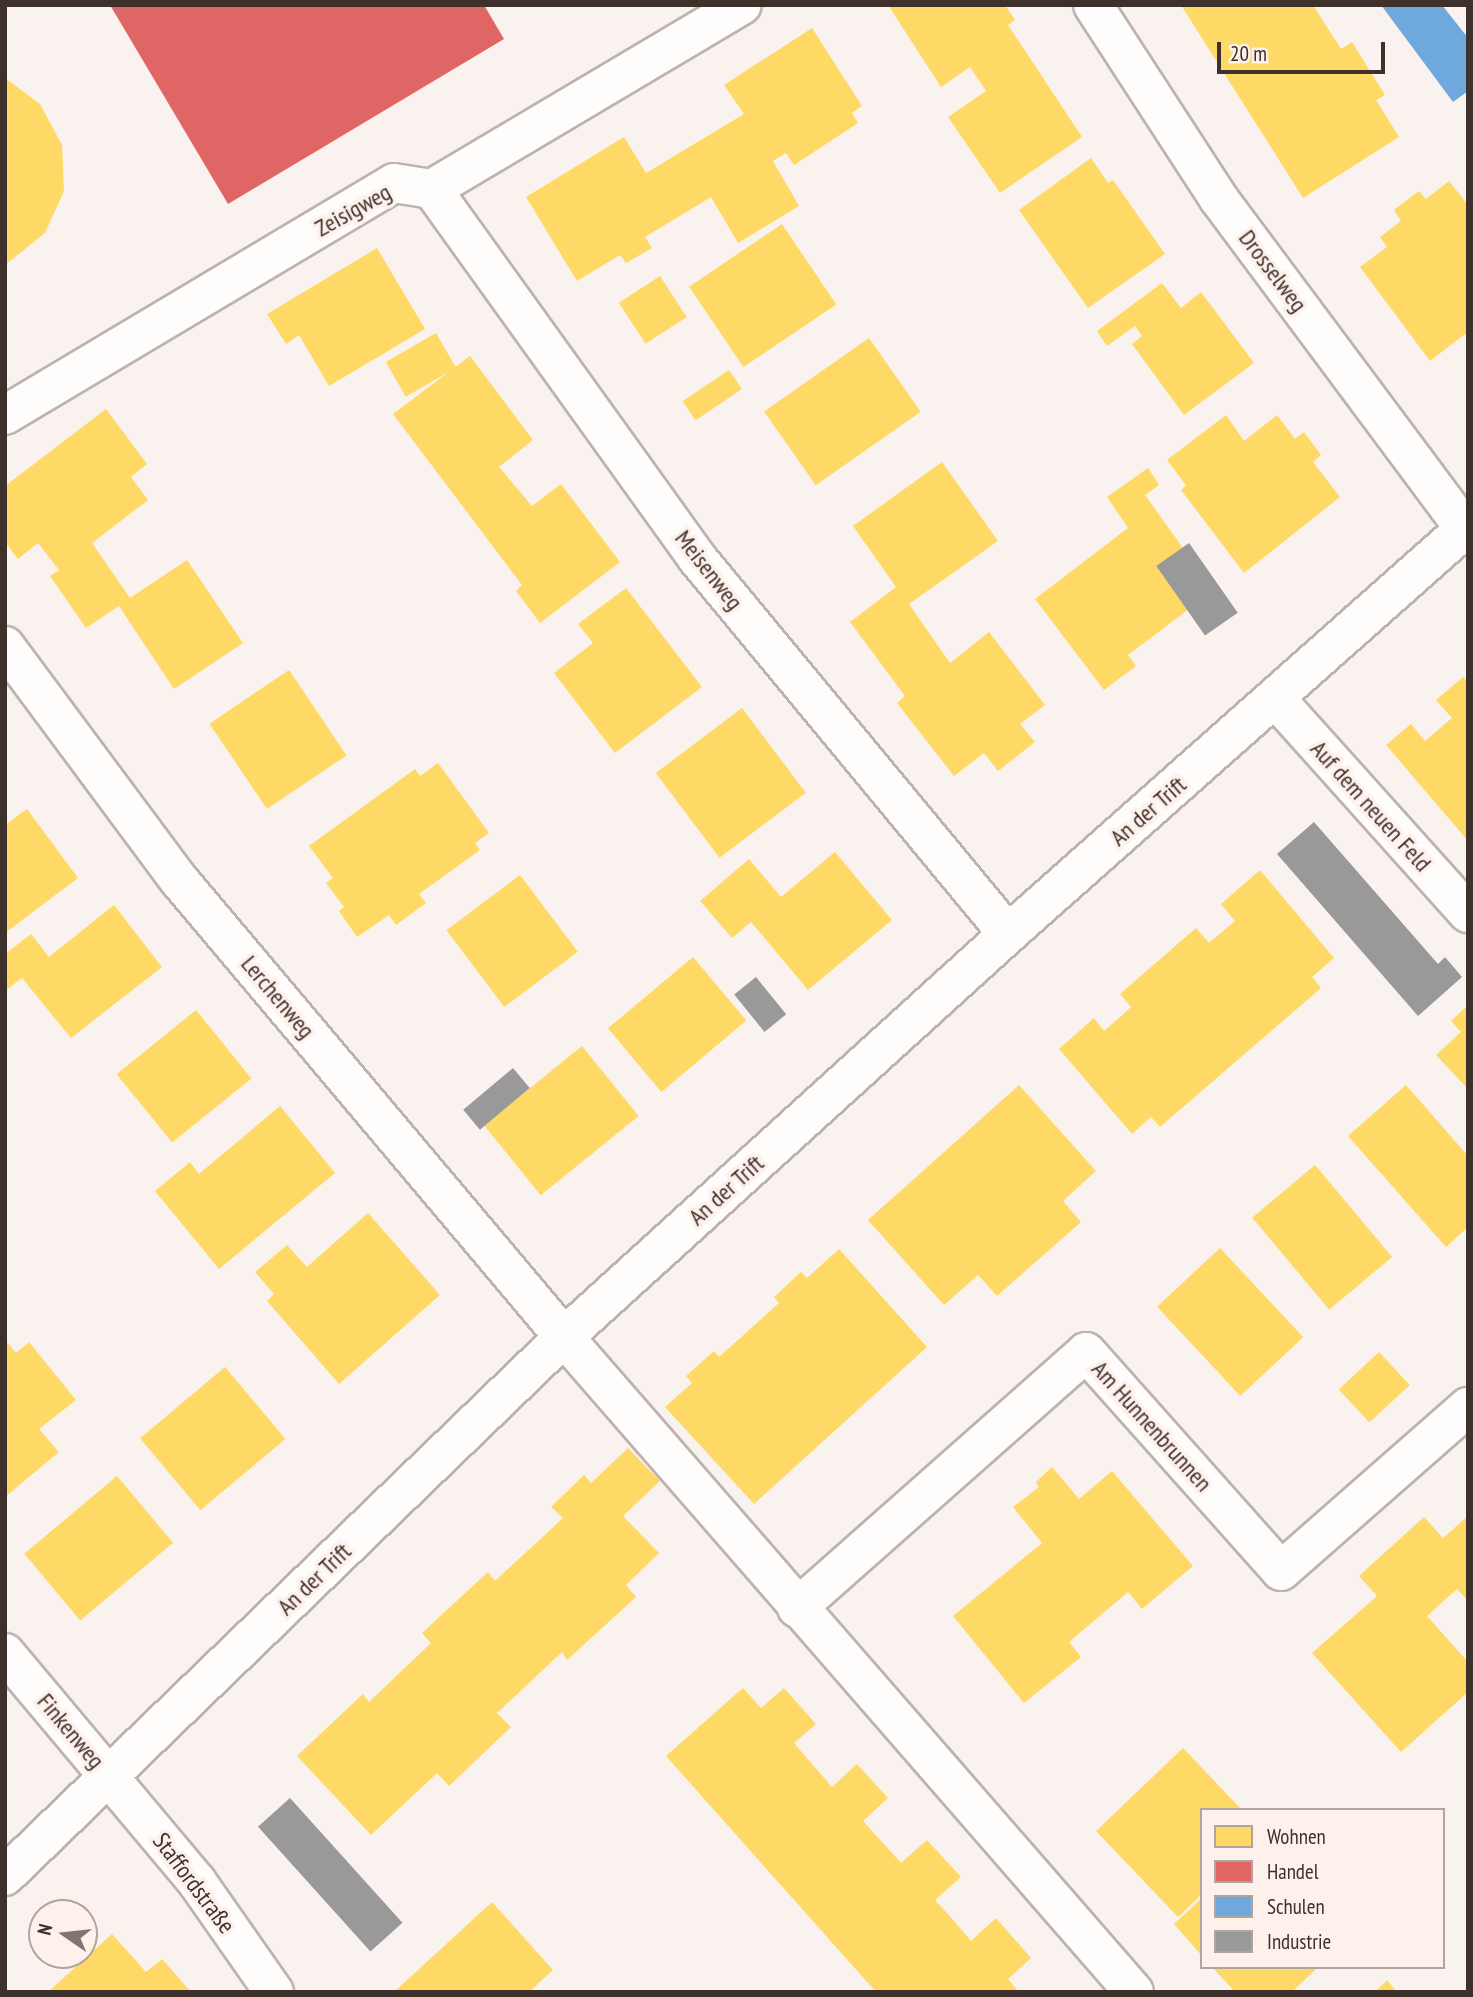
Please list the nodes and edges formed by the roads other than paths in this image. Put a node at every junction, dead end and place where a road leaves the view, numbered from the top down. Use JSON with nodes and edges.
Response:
{"nodes":[{"id":1,"x":742,"y":5,"type":"edge"},
{"id":2,"x":1093,"y":5,"type":"edge"},
{"id":3,"x":432,"y":189,"type":"junction"},
{"id":4,"x":5,"y":415,"type":"edge"},
{"id":5,"x":1466,"y":528,"type":"edge"},
{"id":6,"x":5,"y":646,"type":"edge"},
{"id":7,"x":1275,"y":698,"type":"junction"},
{"id":8,"x":1468,"y":913,"type":"edge"},
{"id":9,"x":1008,"y":934,"type":"junction"},
{"id":10,"x":564,"y":1337,"type":"junction"},
{"id":11,"x":1468,"y":1407,"type":"edge"},
{"id":12,"x":797,"y":1608,"type":"junction"},
{"id":13,"x":5,"y":1653,"type":"edge"},
{"id":14,"x":110,"y":1776,"type":"junction"},
{"id":15,"x":5,"y":1875,"type":"edge"},
{"id":16,"x":274,"y":1992,"type":"edge"},
{"id":17,"x":1134,"y":1992,"type":"edge"}],
"edges":[{"from":1,"to":3,"type":"street"},
{"from":2,"to":5,"type":"street","name":"Drosselweg"},
{"from":3,"to":4,"type":"street","name":"Zeisigweg"},
{"from":3,"to":9,"type":"street","name":"Meisenweg"},
{"from":5,"to":7,"type":"street","name":"An der Trift"},
{"from":6,"to":10,"type":"street","name":"Lerchenweg"},
{"from":7,"to":8,"type":"street","name":"Auf dem neuen Feld"},
{"from":7,"to":9,"type":"street","name":"An der Trift"},
{"from":9,"to":10,"type":"street","name":"An der Trift"},
{"from":10,"to":12,"type":"street"},
{"from":10,"to":14,"type":"street","name":"An der Trift"},
{"from":11,"to":12,"type":"street","name":"Am Hunnenbrunnen"},
{"from":12,"to":17,"type":"street"},
{"from":13,"to":14,"type":"street","name":"Finkenweg"},
{"from":14,"to":15,"type":"street","name":"An der Trift"},
{"from":14,"to":16,"type":"street","name":"Staffordstraße"}]}
